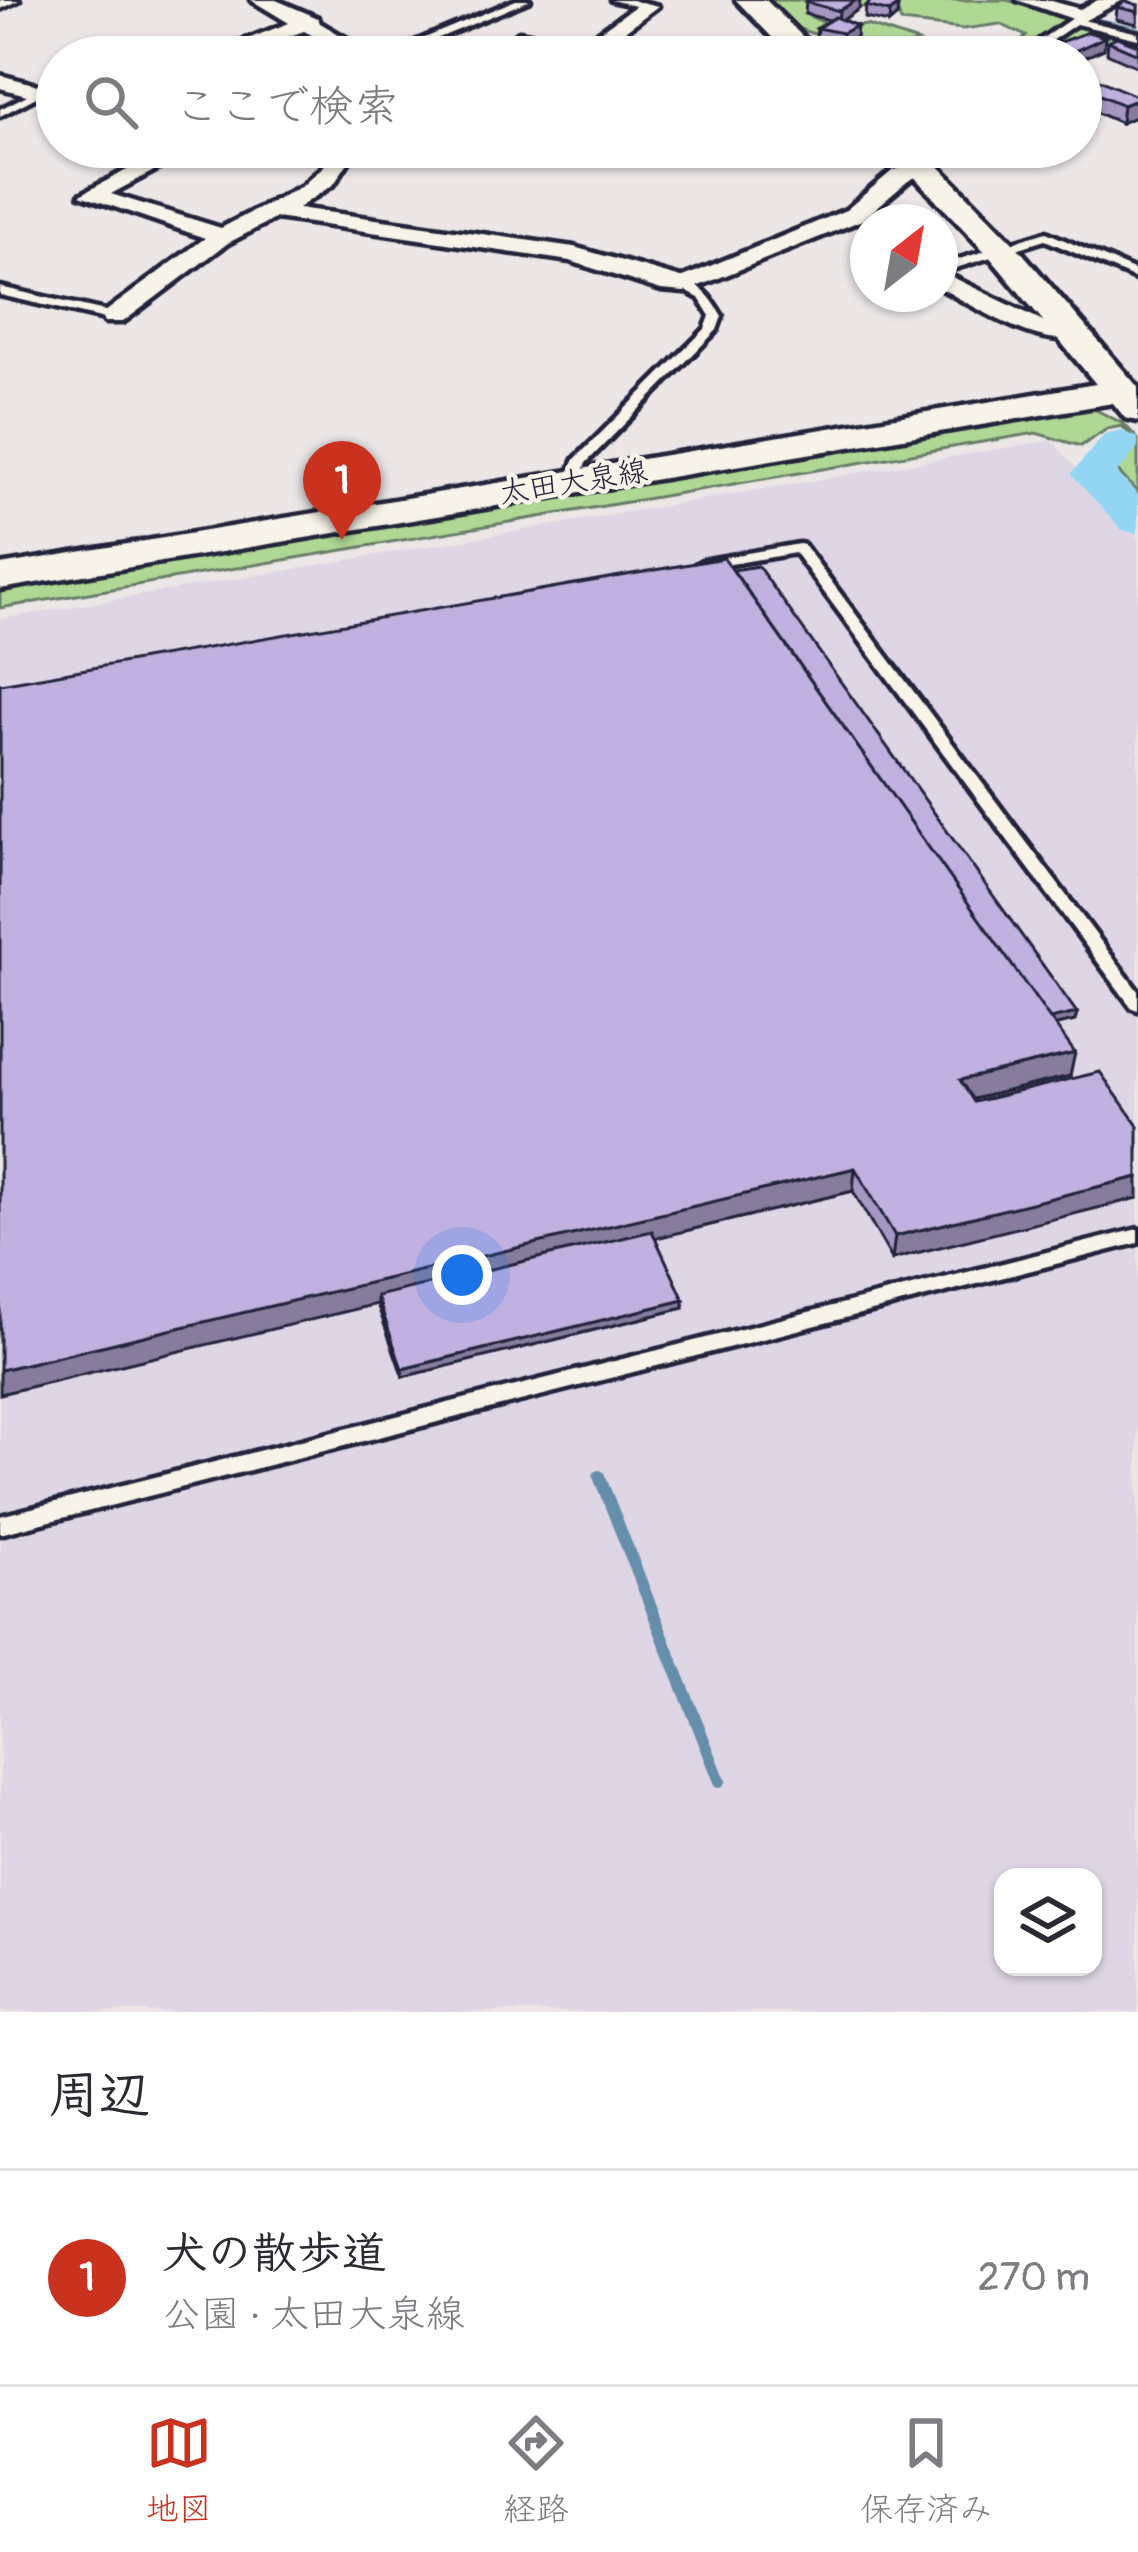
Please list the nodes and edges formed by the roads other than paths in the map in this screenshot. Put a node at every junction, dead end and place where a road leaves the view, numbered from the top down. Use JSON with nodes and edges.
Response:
{"nodes":[{"id":1,"x":9,"y":0,"type":"edge"},
{"id":2,"x":261,"y":0,"type":"edge"},
{"id":3,"x":484,"y":0,"type":"edge"},
{"id":4,"x":525,"y":0,"type":"edge"},
{"id":5,"x":616,"y":0,"type":"edge"},
{"id":6,"x":750,"y":0,"type":"edge"},
{"id":7,"x":1027,"y":0,"type":"edge"},
{"id":8,"x":1113,"y":0,"type":"edge"},
{"id":9,"x":652,"y":2,"type":"edge"},
{"id":10,"x":0,"y":3,"type":"edge"},
{"id":11,"x":508,"y":8,"type":"junction"},
{"id":12,"x":1078,"y":18,"type":"junction"},
{"id":13,"x":310,"y":22,"type":"junction"},
{"id":14,"x":270,"y":36,"type":"edge"},
{"id":15,"x":333,"y":36,"type":"edge"},
{"id":16,"x":437,"y":36,"type":"edge"},
{"id":17,"x":606,"y":36,"type":"edge"},
{"id":18,"x":787,"y":36,"type":"edge"},
{"id":19,"x":1051,"y":36,"type":"edge"},
{"id":20,"x":1138,"y":36,"type":"edge"},
{"id":21,"x":0,"y":81,"type":"edge"},
{"id":22,"x":36,"y":92,"type":"edge"},
{"id":23,"x":36,"y":100,"type":"edge"},
{"id":24,"x":0,"y":113,"type":"edge"},
{"id":25,"x":145,"y":168,"type":"edge"},
{"id":26,"x":331,"y":168,"type":"edge"},
{"id":27,"x":905,"y":168,"type":"edge"},
{"id":28,"x":924,"y":168,"type":"edge"},
{"id":29,"x":876,"y":204,"type":"edge"},
{"id":30,"x":272,"y":211,"type":"junction"},
{"id":31,"x":850,"y":225,"type":"edge"},
{"id":32,"x":223,"y":236,"type":"junction"},
{"id":33,"x":1000,"y":248,"type":"junction"},
{"id":34,"x":958,"y":263,"type":"edge"},
{"id":35,"x":1138,"y":276,"type":"edge"},
{"id":36,"x":684,"y":285,"type":"junction"},
{"id":37,"x":958,"y":287,"type":"edge"},
{"id":38,"x":0,"y":291,"type":"edge"},
{"id":39,"x":114,"y":317,"type":"joint"},
{"id":40,"x":1070,"y":332,"type":"junction"},
{"id":41,"x":1129,"y":400,"type":"edge"},
{"id":42,"x":572,"y":482,"type":"junction"},
{"id":43,"x":682,"y":568,"type":"edge"},
{"id":44,"x":0,"y":578,"type":"edge"},
{"id":45,"x":1138,"y":1004,"type":"edge"},
{"id":46,"x":1138,"y":1236,"type":"edge"},
{"id":47,"x":0,"y":1526,"type":"edge"}],
"edges":[{"from":1,"to":10,"type":"street"},
{"from":2,"to":13,"type":"street"},
{"from":3,"to":11,"type":"lane"},
{"from":4,"to":11,"type":"lane"},
{"from":5,"to":9,"type":"lane"},
{"from":6,"to":18,"type":"main road"},
{"from":7,"to":12,"type":"street"},
{"from":8,"to":12,"type":"street"},
{"from":9,"to":17,"type":"street"},
{"from":11,"to":16,"type":"lane"},
{"from":12,"to":19,"type":"lane"},
{"from":12,"to":20,"type":"lane"},
{"from":13,"to":14,"type":"street"},
{"from":13,"to":15,"type":"street"},
{"from":21,"to":22,"type":"street"},
{"from":23,"to":24,"type":"lane"},
{"from":25,"to":32,"type":"street"},
{"from":26,"to":30,"type":"street"},
{"from":27,"to":29,"type":"street"},
{"from":28,"to":33,"type":"main road"},
{"from":30,"to":32,"type":"street"},
{"from":30,"to":36,"type":"street"},
{"from":31,"to":36,"type":"street"},
{"from":32,"to":39,"type":"street"},
{"from":33,"to":34,"type":"lane"},
{"from":33,"to":35,"type":"lane"},
{"from":33,"to":40,"type":"main road"},
{"from":36,"to":42,"type":"lane"},
{"from":37,"to":40,"type":"street"},
{"from":38,"to":39,"type":"lane"},
{"from":40,"to":41,"type":"main road"},
{"from":41,"to":42,"type":"main road","name":"太田大泉線"},
{"from":42,"to":44,"type":"main road","name":"太田大泉線"},
{"from":43,"to":45,"type":"lane"},
{"from":46,"to":47,"type":"lane"}]}
